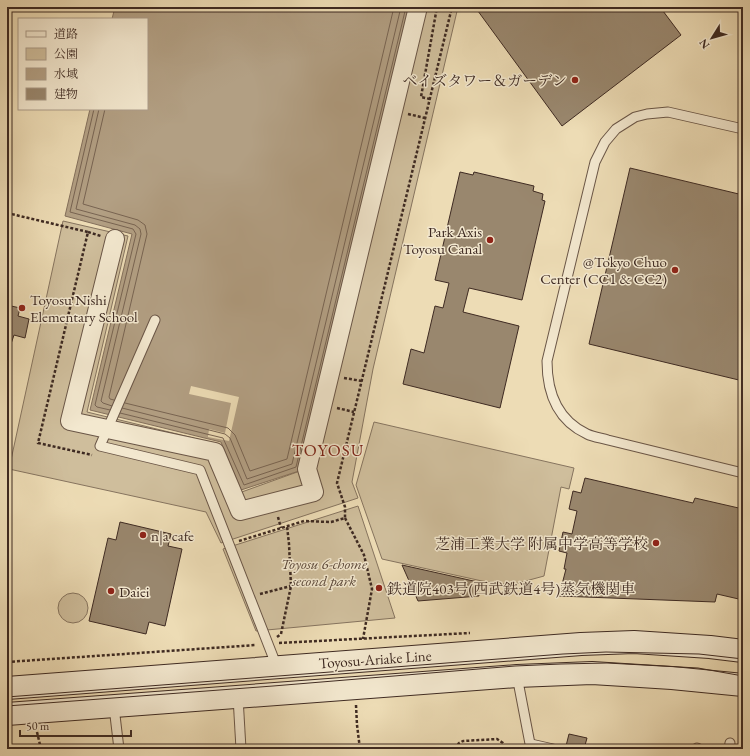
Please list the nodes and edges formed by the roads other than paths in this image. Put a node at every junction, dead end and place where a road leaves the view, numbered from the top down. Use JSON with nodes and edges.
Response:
{"nodes":[{"id":1,"x":418,"y":7,"type":"edge"},
{"id":2,"x":743,"y":130,"type":"edge"},
{"id":3,"x":115,"y":239,"type":"dead end"},
{"id":4,"x":155,"y":320,"type":"dead end"},
{"id":5,"x":107,"y":429,"type":"junction"},
{"id":6,"x":743,"y":473,"type":"edge"},
{"id":7,"x":743,"y":651,"type":"edge"},
{"id":8,"x":277,"y":667,"type":"junction"},
{"id":9,"x":517,"y":676,"type":"junction"},
{"id":10,"x":743,"y":685,"type":"edge"},
{"id":11,"x":7,"y":688,"type":"edge"},
{"id":12,"x":238,"y":697,"type":"junction"},
{"id":13,"x":114,"y":707,"type":"junction"},
{"id":14,"x":7,"y":714,"type":"edge"},
{"id":15,"x":531,"y":746,"type":"edge"},
{"id":16,"x":119,"y":749,"type":"edge"},
{"id":17,"x":241,"y":749,"type":"edge"},
{"id":18,"x":553,"y":749,"type":"edge"}],
"edges":[{"from":1,"to":5,"type":"street"},
{"from":2,"to":6,"type":"lane"},
{"from":3,"to":5,"type":"street"},
{"from":4,"to":5,"type":"lane"},
{"from":5,"to":8,"type":"lane"},
{"from":7,"to":8,"type":"main road","name":"Toyosu-Ariake Line"},
{"from":8,"to":11,"type":"main road","name":"Toyosu-Ariake Line"},
{"from":9,"to":10,"type":"main road","name":"Toyosu-Ariake Line"},
{"from":9,"to":12,"type":"main road","name":"Toyosu-Ariake Line"},
{"from":9,"to":15,"type":"lane"},
{"from":12,"to":13,"type":"main road","name":"Toyosu-Ariake Line"},
{"from":12,"to":17,"type":"lane"},
{"from":13,"to":14,"type":"main road","name":"Toyosu-Ariake Line"},
{"from":13,"to":16,"type":"lane"},
{"from":15,"to":18,"type":"lane"}]}
